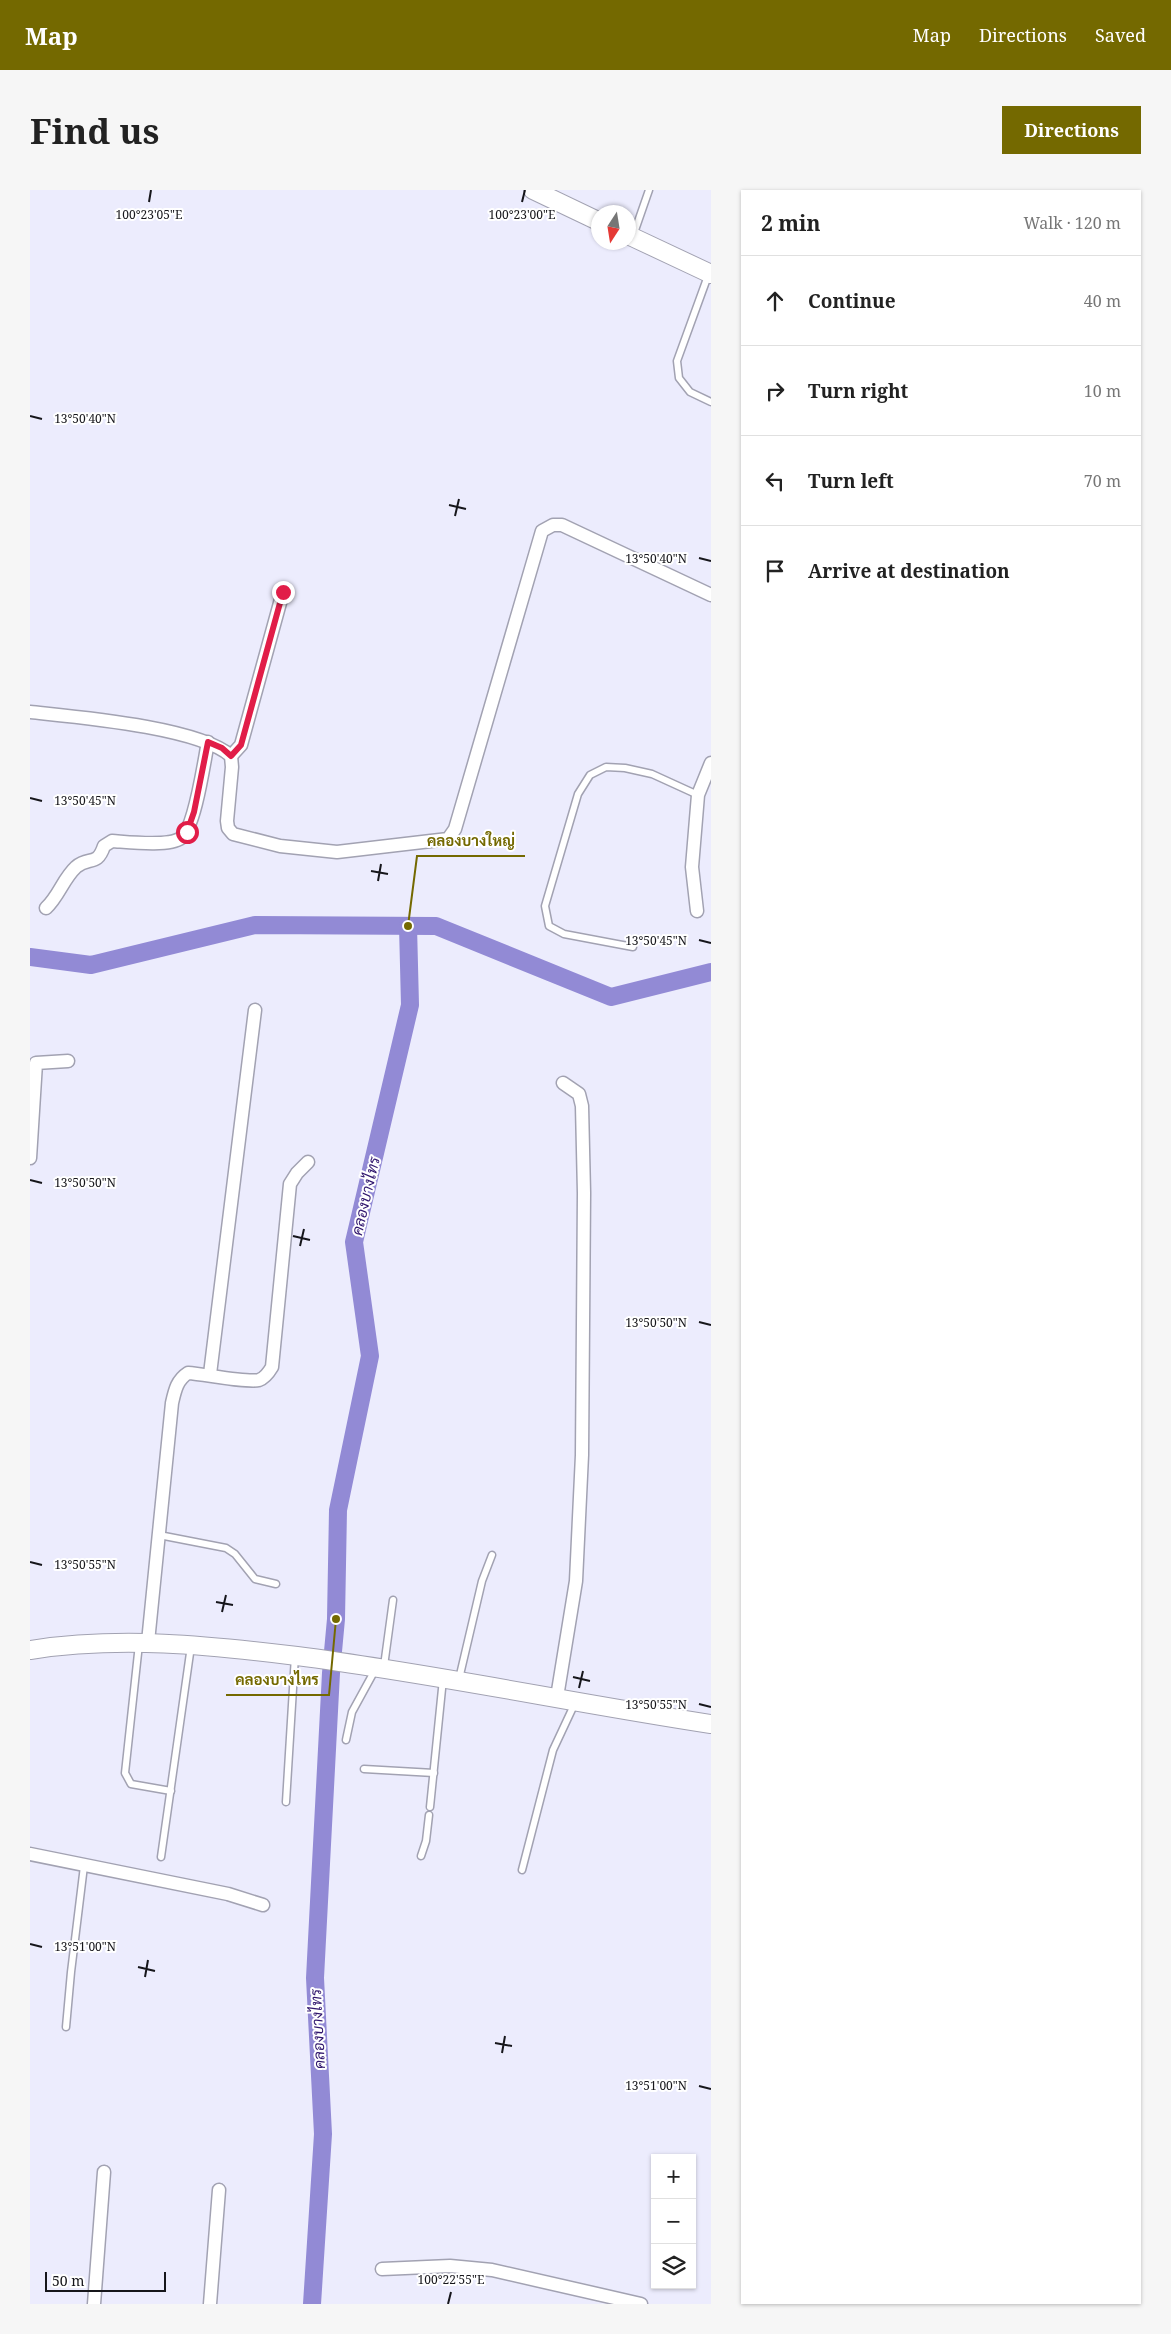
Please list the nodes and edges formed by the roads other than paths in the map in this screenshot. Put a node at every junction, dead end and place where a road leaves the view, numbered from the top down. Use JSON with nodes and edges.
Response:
{"nodes":[{"id":1,"x":533,"y":190,"type":"edge"},
{"id":2,"x":649,"y":190,"type":"edge"},
{"id":3,"x":591,"y":217,"type":"edge"},
{"id":4,"x":636,"y":221,"type":"edge"},
{"id":5,"x":636,"y":239,"type":"edge"},
{"id":6,"x":710,"y":274,"type":"edge"},
{"id":7,"x":711,"y":402,"type":"edge"},
{"id":8,"x":283,"y":592,"type":"dead end"},
{"id":9,"x":711,"y":595,"type":"edge"},
{"id":10,"x":30,"y":712,"type":"edge"},
{"id":11,"x":208,"y":742,"type":"junction"},
{"id":12,"x":231,"y":756,"type":"junction"},
{"id":13,"x":711,"y":763,"type":"edge"},
{"id":14,"x":698,"y":795,"type":"junction"},
{"id":15,"x":46,"y":908,"type":"dead end"},
{"id":16,"x":696,"y":911,"type":"dead end"},
{"id":17,"x":633,"y":947,"type":"dead end"},
{"id":18,"x":255,"y":1010,"type":"dead end"},
{"id":19,"x":68,"y":1061,"type":"dead end"},
{"id":20,"x":33,"y":1063,"type":"edge"},
{"id":21,"x":563,"y":1083,"type":"dead end"},
{"id":22,"x":30,"y":1158,"type":"edge"},
{"id":23,"x":308,"y":1162,"type":"dead end"},
{"id":24,"x":210,"y":1374,"type":"junction"},
{"id":25,"x":159,"y":1535,"type":"junction"},
{"id":26,"x":492,"y":1555,"type":"dead end"},
{"id":27,"x":276,"y":1584,"type":"dead end"},
{"id":28,"x":393,"y":1600,"type":"dead end"},
{"id":29,"x":144,"y":1642,"type":"junction"},
{"id":30,"x":191,"y":1644,"type":"junction"},
{"id":31,"x":30,"y":1650,"type":"edge"},
{"id":32,"x":303,"y":1657,"type":"junction"},
{"id":33,"x":380,"y":1667,"type":"junction"},
{"id":34,"x":451,"y":1678,"type":"junction"},
{"id":35,"x":557,"y":1696,"type":"junction"},
{"id":36,"x":576,"y":1700,"type":"junction"},
{"id":37,"x":711,"y":1724,"type":"edge"},
{"id":38,"x":346,"y":1740,"type":"dead end"},
{"id":39,"x":364,"y":1769,"type":"dead end"},
{"id":40,"x":434,"y":1773,"type":"junction"},
{"id":41,"x":171,"y":1791,"type":"junction"},
{"id":42,"x":286,"y":1802,"type":"dead end"},
{"id":43,"x":430,"y":1807,"type":"dead end"},
{"id":44,"x":430,"y":1815,"type":"dead end"},
{"id":45,"x":30,"y":1854,"type":"edge"},
{"id":46,"x":421,"y":1856,"type":"dead end"},
{"id":47,"x":161,"y":1857,"type":"dead end"},
{"id":48,"x":84,"y":1866,"type":"junction"},
{"id":49,"x":522,"y":1870,"type":"dead end"},
{"id":50,"x":263,"y":1905,"type":"dead end"},
{"id":51,"x":66,"y":2027,"type":"dead end"},
{"id":52,"x":104,"y":2172,"type":"dead end"},
{"id":53,"x":219,"y":2190,"type":"dead end"},
{"id":54,"x":382,"y":2269,"type":"dead end"},
{"id":55,"x":94,"y":2304,"type":"edge"},
{"id":56,"x":210,"y":2304,"type":"edge"},
{"id":57,"x":641,"y":2304,"type":"edge"}],
"edges":[{"from":1,"to":3,"type":"street"},
{"from":2,"to":4,"type":"lane"},
{"from":5,"to":6,"type":"street"},
{"from":6,"to":7,"type":"lane"},
{"from":8,"to":12,"type":"street"},
{"from":9,"to":12,"type":"street"},
{"from":10,"to":11,"type":"street"},
{"from":11,"to":12,"type":"street"},
{"from":11,"to":15,"type":"street"},
{"from":13,"to":14,"type":"street"},
{"from":14,"to":16,"type":"street"},
{"from":14,"to":17,"type":"lane"},
{"from":18,"to":24,"type":"street"},
{"from":19,"to":20,"type":"street"},
{"from":20,"to":22,"type":"street"},
{"from":21,"to":35,"type":"street"},
{"from":23,"to":24,"type":"street"},
{"from":24,"to":25,"type":"street"},
{"from":25,"to":27,"type":"lane"},
{"from":25,"to":29,"type":"street"},
{"from":26,"to":34,"type":"lane"},
{"from":28,"to":33,"type":"lane"},
{"from":29,"to":30,"type":"street"},
{"from":29,"to":31,"type":"street"},
{"from":29,"to":41,"type":"lane"},
{"from":30,"to":32,"type":"street"},
{"from":30,"to":41,"type":"lane"},
{"from":32,"to":33,"type":"street"},
{"from":32,"to":42,"type":"lane"},
{"from":33,"to":34,"type":"street"},
{"from":33,"to":38,"type":"lane"},
{"from":34,"to":35,"type":"street"},
{"from":34,"to":40,"type":"lane"},
{"from":35,"to":36,"type":"street"},
{"from":36,"to":37,"type":"street"},
{"from":36,"to":49,"type":"lane"},
{"from":39,"to":40,"type":"lane"},
{"from":40,"to":43,"type":"lane"},
{"from":41,"to":47,"type":"lane"},
{"from":44,"to":46,"type":"lane"},
{"from":45,"to":48,"type":"street"},
{"from":48,"to":50,"type":"street"},
{"from":48,"to":51,"type":"lane"},
{"from":52,"to":55,"type":"street"},
{"from":53,"to":56,"type":"street"},
{"from":54,"to":57,"type":"street"}]}
